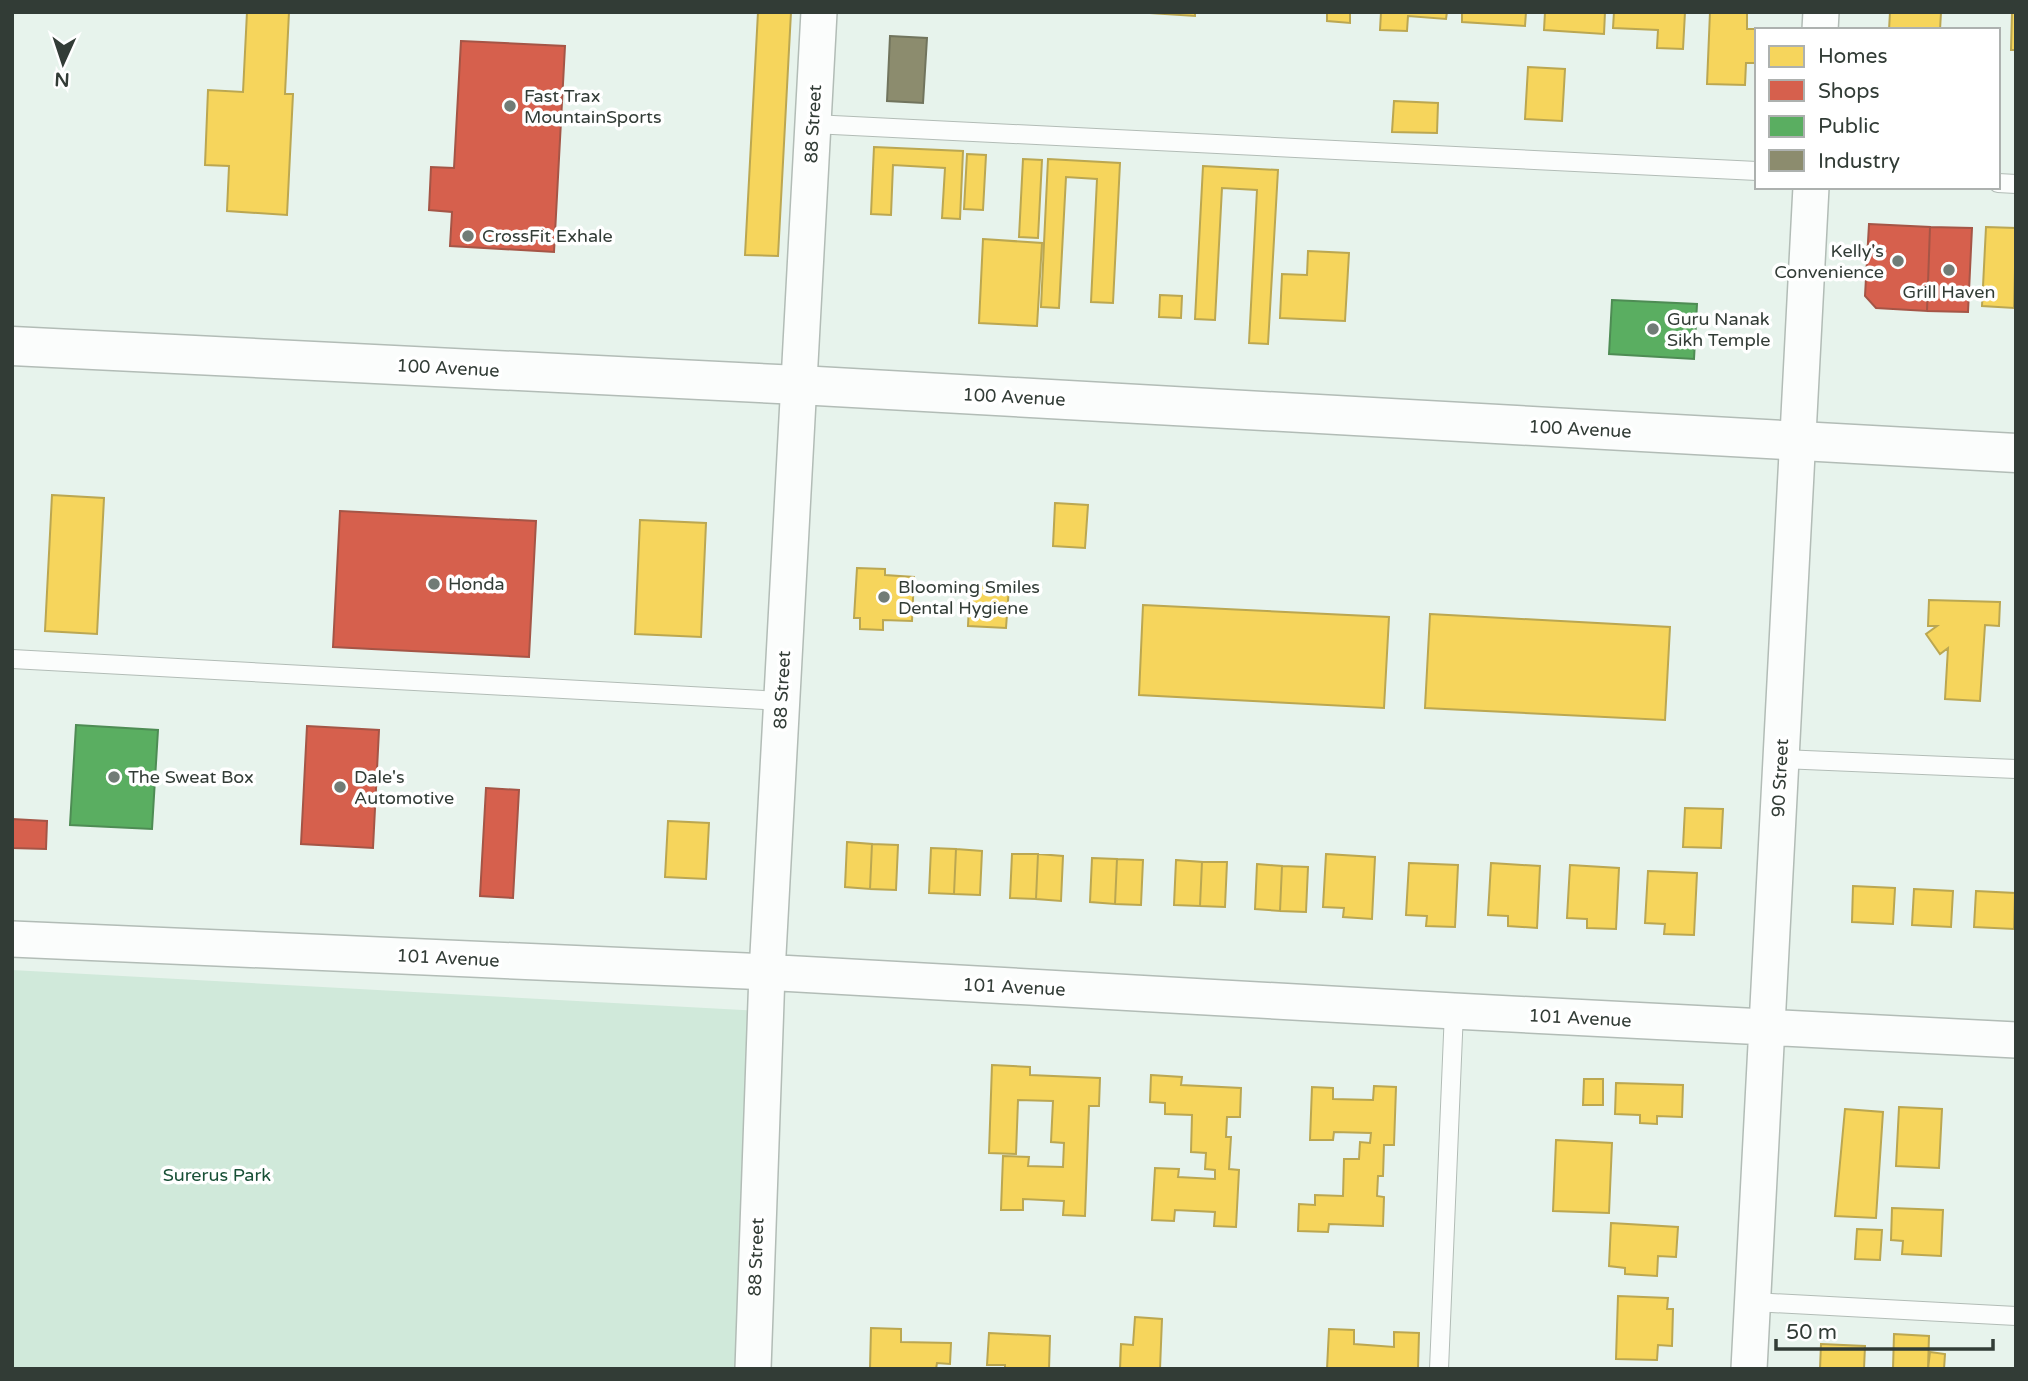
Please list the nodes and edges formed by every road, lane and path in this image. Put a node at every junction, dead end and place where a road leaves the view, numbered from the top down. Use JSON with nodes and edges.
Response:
{"nodes":[{"id":1,"x":819,"y":12,"type":"edge"},
{"id":2,"x":813,"y":124,"type":"junction"},
{"id":3,"x":1755,"y":171,"type":"edge"},
{"id":4,"x":1811,"y":189,"type":"edge"},
{"id":5,"x":12,"y":346,"type":"edge"},
{"id":6,"x":799,"y":385,"type":"junction"},
{"id":7,"x":1797,"y":442,"type":"junction"},
{"id":8,"x":2016,"y":453,"type":"edge"},
{"id":9,"x":12,"y":659,"type":"edge"},
{"id":10,"x":781,"y":701,"type":"junction"},
{"id":11,"x":1782,"y":759,"type":"junction"},
{"id":12,"x":2016,"y":769,"type":"edge"},
{"id":13,"x":12,"y":939,"type":"edge"},
{"id":14,"x":766,"y":973,"type":"junction"},
{"id":15,"x":1454,"y":1012,"type":"junction"},
{"id":16,"x":1766,"y":1028,"type":"junction"},
{"id":17,"x":2016,"y":1040,"type":"edge"},
{"id":18,"x":1753,"y":1302,"type":"junction"},
{"id":19,"x":2016,"y":1316,"type":"edge"},
{"id":20,"x":753,"y":1369,"type":"edge"},
{"id":21,"x":1439,"y":1369,"type":"edge"},
{"id":22,"x":1749,"y":1369,"type":"edge"}],
"edges":[{"from":1,"to":2,"type":"street","name":"88 Street"},
{"from":2,"to":3,"type":"lane"},
{"from":2,"to":6,"type":"street","name":"88 Street"},
{"from":4,"to":7,"type":"street","name":"90 Street"},
{"from":5,"to":6,"type":"main road","name":"100 Avenue"},
{"from":6,"to":7,"type":"main road","name":"100 Avenue"},
{"from":6,"to":10,"type":"street","name":"88 Street"},
{"from":7,"to":8,"type":"main road","name":"100 Avenue"},
{"from":7,"to":11,"type":"street","name":"90 Street"},
{"from":9,"to":10,"type":"lane"},
{"from":10,"to":14,"type":"street","name":"88 Street"},
{"from":11,"to":12,"type":"lane"},
{"from":11,"to":16,"type":"street","name":"90 Street"},
{"from":13,"to":14,"type":"street","name":"101 Avenue"},
{"from":14,"to":15,"type":"street","name":"101 Avenue"},
{"from":14,"to":20,"type":"street","name":"88 Street"},
{"from":15,"to":16,"type":"street","name":"101 Avenue"},
{"from":15,"to":21,"type":"lane"},
{"from":16,"to":17,"type":"street","name":"101 Avenue"},
{"from":16,"to":18,"type":"street","name":"90 Street"},
{"from":18,"to":19,"type":"lane"},
{"from":18,"to":22,"type":"street","name":"90 Street"}]}
